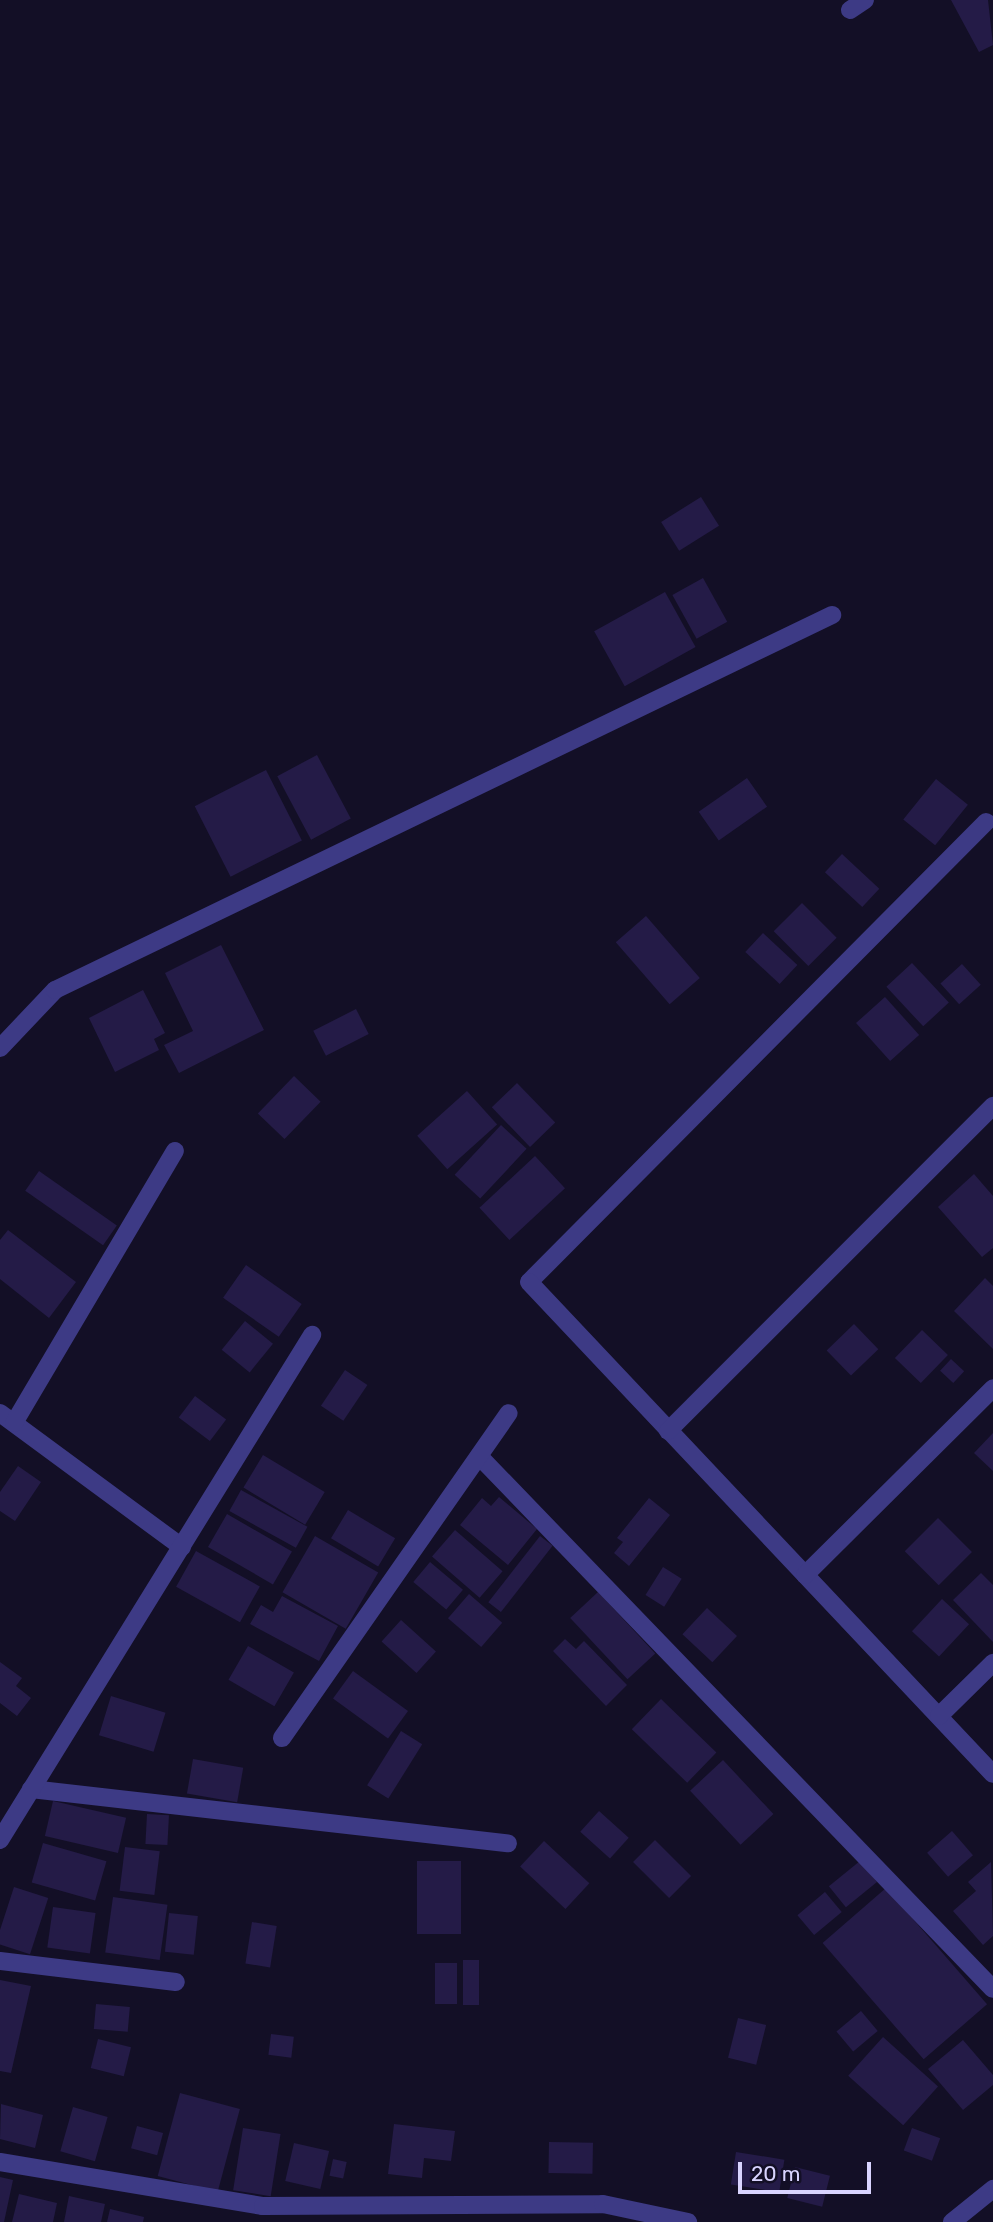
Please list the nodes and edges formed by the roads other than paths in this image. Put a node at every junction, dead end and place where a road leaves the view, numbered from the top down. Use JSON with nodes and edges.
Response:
{"nodes":[{"id":1,"x":832,"y":615,"type":"dead end"},
{"id":2,"x":986,"y":822,"type":"dead end"},
{"id":3,"x":0,"y":1048,"type":"edge"},
{"id":4,"x":993,"y":1106,"type":"edge"},
{"id":5,"x":175,"y":1151,"type":"dead end"},
{"id":6,"x":312,"y":1335,"type":"dead end"},
{"id":7,"x":993,"y":1388,"type":"edge"},
{"id":8,"x":509,"y":1413,"type":"dead end"},
{"id":9,"x":7,"y":1418,"type":"edge"},
{"id":10,"x":668,"y":1431,"type":"junction"},
{"id":11,"x":479,"y":1456,"type":"junction"},
{"id":12,"x":182,"y":1547,"type":"junction"},
{"id":13,"x":806,"y":1575,"type":"junction"},
{"id":14,"x":993,"y":1662,"type":"edge"},
{"id":15,"x":939,"y":1716,"type":"junction"},
{"id":16,"x":282,"y":1738,"type":"dead end"},
{"id":17,"x":993,"y":1774,"type":"edge"},
{"id":18,"x":32,"y":1790,"type":"junction"},
{"id":19,"x":0,"y":1840,"type":"edge"},
{"id":20,"x":508,"y":1843,"type":"dead end"},
{"id":21,"x":0,"y":1961,"type":"edge"},
{"id":22,"x":176,"y":1982,"type":"dead end"},
{"id":23,"x":993,"y":1989,"type":"edge"},
{"id":24,"x":0,"y":2162,"type":"edge"},
{"id":25,"x":993,"y":2189,"type":"edge"},
{"id":26,"x":960,"y":2219,"type":"edge"},
{"id":27,"x":688,"y":2222,"type":"edge"}],
"edges":[{"from":1,"to":3,"type":"street"},
{"from":2,"to":10,"type":"street"},
{"from":4,"to":10,"type":"street"},
{"from":5,"to":9,"type":"street"},
{"from":6,"to":12,"type":"street"},
{"from":7,"to":13,"type":"street"},
{"from":8,"to":11,"type":"street"},
{"from":9,"to":12,"type":"street"},
{"from":10,"to":13,"type":"street"},
{"from":11,"to":16,"type":"street"},
{"from":11,"to":23,"type":"street"},
{"from":12,"to":18,"type":"street"},
{"from":13,"to":15,"type":"street"},
{"from":14,"to":15,"type":"street"},
{"from":15,"to":17,"type":"street"},
{"from":18,"to":19,"type":"street"},
{"from":18,"to":20,"type":"street"},
{"from":21,"to":22,"type":"street"},
{"from":24,"to":27,"type":"street"},
{"from":25,"to":26,"type":"street"}]}
